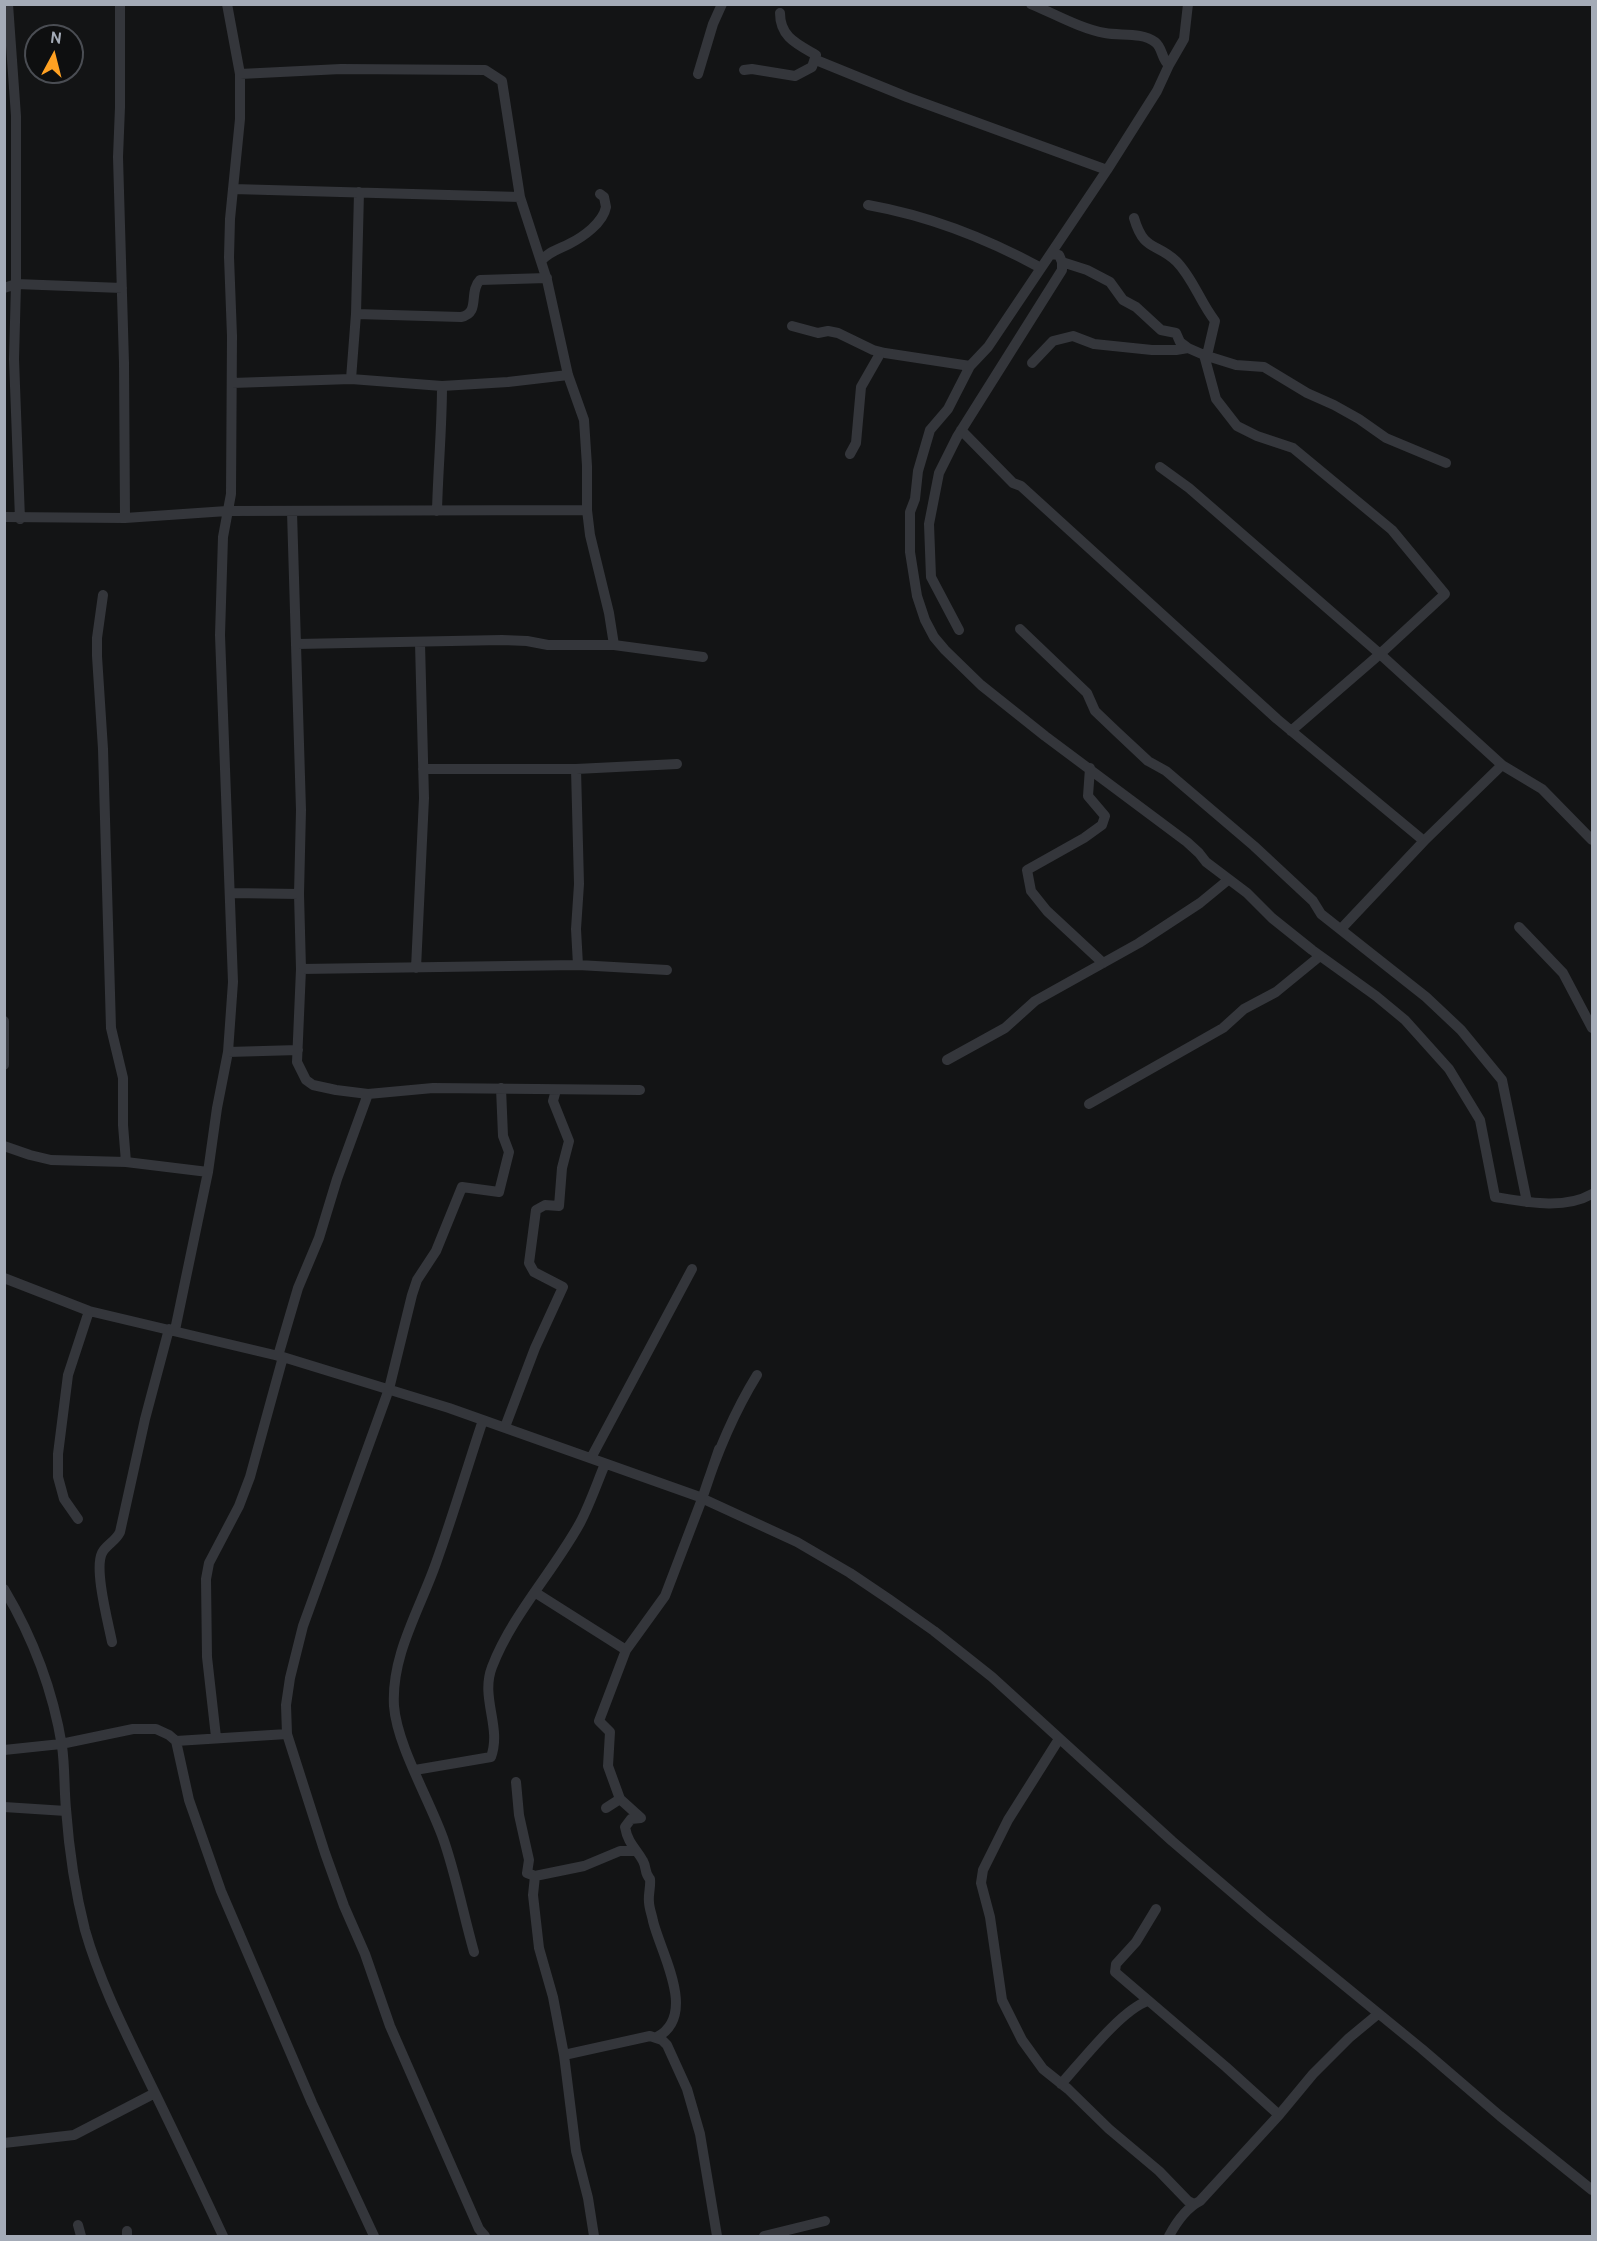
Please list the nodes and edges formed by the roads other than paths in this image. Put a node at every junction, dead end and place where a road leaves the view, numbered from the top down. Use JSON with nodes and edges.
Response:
{"nodes":[{"id":1,"x":8,"y":4,"type":"edge"},
{"id":2,"x":120,"y":4,"type":"edge"},
{"id":3,"x":227,"y":4,"type":"edge"},
{"id":4,"x":722,"y":4,"type":"edge"},
{"id":5,"x":1031,"y":4,"type":"edge"},
{"id":6,"x":1188,"y":4,"type":"edge"},
{"id":7,"x":1057,"y":10,"type":"edge"},
{"id":8,"x":780,"y":13,"type":"dead end"},
{"id":9,"x":816,"y":60,"type":"junction"},
{"id":10,"x":1169,"y":64,"type":"junction"},
{"id":11,"x":744,"y":70,"type":"dead end"},
{"id":12,"x":240,"y":74,"type":"junction"},
{"id":13,"x":698,"y":74,"type":"dead end"},
{"id":14,"x":1107,"y":170,"type":"junction"},
{"id":15,"x":233,"y":189,"type":"junction"},
{"id":16,"x":359,"y":192,"type":"junction"},
{"id":17,"x":600,"y":194,"type":"dead end"},
{"id":18,"x":520,"y":196,"type":"junction"},
{"id":19,"x":868,"y":205,"type":"dead end"},
{"id":20,"x":1134,"y":218,"type":"dead end"},
{"id":21,"x":1051,"y":254,"type":"junction"},
{"id":22,"x":541,"y":261,"type":"junction"},
{"id":23,"x":1062,"y":262,"type":"junction"},
{"id":24,"x":1041,"y":268,"type":"junction"},
{"id":25,"x":547,"y":278,"type":"junction"},
{"id":26,"x":16,"y":284,"type":"junction"},
{"id":27,"x":4,"y":288,"type":"edge"},
{"id":28,"x":122,"y":288,"type":"junction"},
{"id":29,"x":356,"y":314,"type":"junction"},
{"id":30,"x":792,"y":326,"type":"dead end"},
{"id":31,"x":1188,"y":348,"type":"junction"},
{"id":32,"x":881,"y":352,"type":"junction"},
{"id":33,"x":1204,"y":355,"type":"junction"},
{"id":34,"x":1032,"y":363,"type":"dead end"},
{"id":35,"x":970,"y":366,"type":"junction"},
{"id":36,"x":568,"y":375,"type":"junction"},
{"id":37,"x":351,"y":380,"type":"junction"},
{"id":38,"x":232,"y":383,"type":"junction"},
{"id":39,"x":442,"y":386,"type":"junction"},
{"id":40,"x":962,"y":430,"type":"junction"},
{"id":41,"x":850,"y":454,"type":"dead end"},
{"id":42,"x":1446,"y":463,"type":"dead end"},
{"id":43,"x":1160,"y":466,"type":"dead end"},
{"id":44,"x":587,"y":510,"type":"junction"},
{"id":45,"x":227,"y":511,"type":"junction"},
{"id":46,"x":437,"y":511,"type":"junction"},
{"id":47,"x":292,"y":512,"type":"junction"},
{"id":48,"x":4,"y":518,"type":"edge"},
{"id":49,"x":125,"y":518,"type":"junction"},
{"id":50,"x":20,"y":519,"type":"junction"},
{"id":51,"x":103,"y":595,"type":"dead end"},
{"id":52,"x":1020,"y":628,"type":"dead end"},
{"id":53,"x":959,"y":630,"type":"dead end"},
{"id":54,"x":420,"y":643,"type":"junction"},
{"id":55,"x":297,"y":644,"type":"junction"},
{"id":56,"x":614,"y":645,"type":"junction"},
{"id":57,"x":1380,"y":654,"type":"junction"},
{"id":58,"x":703,"y":657,"type":"dead end"},
{"id":59,"x":1291,"y":731,"type":"junction"},
{"id":60,"x":677,"y":764,"type":"dead end"},
{"id":61,"x":1502,"y":765,"type":"junction"},
{"id":62,"x":1090,"y":768,"type":"junction"},
{"id":63,"x":423,"y":769,"type":"junction"},
{"id":64,"x":576,"y":769,"type":"junction"},
{"id":65,"x":1593,"y":840,"type":"edge"},
{"id":66,"x":1424,"y":841,"type":"junction"},
{"id":67,"x":1228,"y":880,"type":"junction"},
{"id":68,"x":231,"y":892,"type":"junction"},
{"id":69,"x":299,"y":894,"type":"junction"},
{"id":70,"x":1519,"y":927,"type":"dead end"},
{"id":71,"x":1341,"y":929,"type":"junction"},
{"id":72,"x":1320,"y":956,"type":"junction"},
{"id":73,"x":1103,"y":963,"type":"junction"},
{"id":74,"x":578,"y":965,"type":"junction"},
{"id":75,"x":416,"y":968,"type":"junction"},
{"id":76,"x":301,"y":969,"type":"junction"},
{"id":77,"x":667,"y":970,"type":"dead end"},
{"id":78,"x":4,"y":1021,"type":"edge"},
{"id":79,"x":1593,"y":1028,"type":"edge"},
{"id":80,"x":298,"y":1050,"type":"junction"},
{"id":81,"x":228,"y":1052,"type":"junction"},
{"id":82,"x":947,"y":1060,"type":"dead end"},
{"id":83,"x":4,"y":1065,"type":"edge"},
{"id":84,"x":501,"y":1088,"type":"junction"},
{"id":85,"x":556,"y":1090,"type":"junction"},
{"id":86,"x":640,"y":1090,"type":"dead end"},
{"id":87,"x":368,"y":1094,"type":"junction"},
{"id":88,"x":1089,"y":1104,"type":"dead end"},
{"id":89,"x":4,"y":1146,"type":"edge"},
{"id":90,"x":126,"y":1162,"type":"junction"},
{"id":91,"x":208,"y":1172,"type":"junction"},
{"id":92,"x":1593,"y":1194,"type":"edge"},
{"id":93,"x":1527,"y":1202,"type":"junction"},
{"id":94,"x":692,"y":1269,"type":"dead end"},
{"id":95,"x":4,"y":1278,"type":"edge"},
{"id":96,"x":89,"y":1311,"type":"junction"},
{"id":97,"x":172,"y":1329,"type":"junction"},
{"id":98,"x":281,"y":1356,"type":"junction"},
{"id":99,"x":757,"y":1374,"type":"dead end"},
{"id":100,"x":389,"y":1389,"type":"junction"},
{"id":101,"x":483,"y":1420,"type":"junction"},
{"id":102,"x":505,"y":1427,"type":"junction"},
{"id":103,"x":591,"y":1458,"type":"junction"},
{"id":104,"x":605,"y":1464,"type":"junction"},
{"id":105,"x":702,"y":1499,"type":"junction"},
{"id":106,"x":78,"y":1519,"type":"dead end"},
{"id":107,"x":4,"y":1589,"type":"edge"},
{"id":108,"x":536,"y":1593,"type":"junction"},
{"id":109,"x":112,"y":1642,"type":"dead end"},
{"id":110,"x":626,"y":1650,"type":"junction"},
{"id":111,"x":287,"y":1734,"type":"junction"},
{"id":112,"x":216,"y":1737,"type":"junction"},
{"id":113,"x":1059,"y":1739,"type":"junction"},
{"id":114,"x":176,"y":1741,"type":"junction"},
{"id":115,"x":61,"y":1744,"type":"junction"},
{"id":116,"x":4,"y":1750,"type":"edge"},
{"id":117,"x":415,"y":1770,"type":"junction"},
{"id":118,"x":516,"y":1782,"type":"dead end"},
{"id":119,"x":620,"y":1799,"type":"junction"},
{"id":120,"x":4,"y":1807,"type":"edge"},
{"id":121,"x":606,"y":1808,"type":"dead end"},
{"id":122,"x":66,"y":1811,"type":"junction"},
{"id":123,"x":635,"y":1851,"type":"junction"},
{"id":124,"x":535,"y":1876,"type":"junction"},
{"id":125,"x":1156,"y":1909,"type":"dead end"},
{"id":126,"x":474,"y":1952,"type":"dead end"},
{"id":127,"x":1148,"y":2001,"type":"junction"},
{"id":128,"x":1378,"y":2014,"type":"junction"},
{"id":129,"x":657,"y":2037,"type":"junction"},
{"id":130,"x":564,"y":2055,"type":"junction"},
{"id":131,"x":1061,"y":2084,"type":"junction"},
{"id":132,"x":155,"y":2093,"type":"junction"},
{"id":133,"x":1279,"y":2115,"type":"junction"},
{"id":134,"x":4,"y":2143,"type":"edge"},
{"id":135,"x":1593,"y":2190,"type":"edge"},
{"id":136,"x":1194,"y":2204,"type":"junction"},
{"id":137,"x":825,"y":2221,"type":"dead end"},
{"id":138,"x":78,"y":2225,"type":"dead end"},
{"id":139,"x":81,"y":2236,"type":"edge"},
{"id":140,"x":223,"y":2236,"type":"edge"},
{"id":141,"x":374,"y":2236,"type":"edge"},
{"id":142,"x":485,"y":2236,"type":"edge"},
{"id":143,"x":594,"y":2236,"type":"edge"},
{"id":144,"x":717,"y":2236,"type":"edge"},
{"id":145,"x":764,"y":2236,"type":"edge"},
{"id":146,"x":1169,"y":2236,"type":"edge"}],
"edges":[{"from":1,"to":26,"type":"street"},
{"from":2,"to":28,"type":"street"},
{"from":3,"to":12,"type":"street"},
{"from":4,"to":13,"type":"street"},
{"from":5,"to":7,"type":"street"},
{"from":6,"to":10,"type":"street"},
{"from":7,"to":10,"type":"street"},
{"from":8,"to":9,"type":"street"},
{"from":9,"to":11,"type":"street"},
{"from":9,"to":14,"type":"street"},
{"from":10,"to":14,"type":"street"},
{"from":12,"to":15,"type":"street"},
{"from":12,"to":18,"type":"street"},
{"from":14,"to":21,"type":"street"},
{"from":15,"to":16,"type":"street"},
{"from":15,"to":38,"type":"street"},
{"from":16,"to":18,"type":"street"},
{"from":16,"to":29,"type":"street"},
{"from":17,"to":22,"type":"street"},
{"from":18,"to":22,"type":"street"},
{"from":19,"to":24,"type":"street"},
{"from":20,"to":33,"type":"street"},
{"from":21,"to":23,"type":"street"},
{"from":21,"to":24,"type":"street"},
{"from":22,"to":25,"type":"street"},
{"from":23,"to":31,"type":"street"},
{"from":23,"to":40,"type":"street"},
{"from":24,"to":35,"type":"street"},
{"from":25,"to":29,"type":"street"},
{"from":25,"to":36,"type":"street"},
{"from":26,"to":27,"type":"street"},
{"from":26,"to":28,"type":"street"},
{"from":26,"to":50,"type":"street"},
{"from":28,"to":49,"type":"street"},
{"from":29,"to":37,"type":"street"},
{"from":30,"to":32,"type":"street"},
{"from":31,"to":33,"type":"street"},
{"from":31,"to":34,"type":"street"},
{"from":32,"to":35,"type":"street"},
{"from":32,"to":41,"type":"street"},
{"from":33,"to":42,"type":"street"},
{"from":33,"to":57,"type":"street"},
{"from":35,"to":62,"type":"street"},
{"from":36,"to":39,"type":"street"},
{"from":36,"to":44,"type":"street"},
{"from":37,"to":38,"type":"street"},
{"from":37,"to":39,"type":"street"},
{"from":38,"to":45,"type":"street"},
{"from":39,"to":46,"type":"street"},
{"from":40,"to":53,"type":"street"},
{"from":40,"to":59,"type":"street"},
{"from":43,"to":57,"type":"street"},
{"from":44,"to":46,"type":"street"},
{"from":44,"to":56,"type":"street"},
{"from":45,"to":47,"type":"street"},
{"from":45,"to":49,"type":"street"},
{"from":45,"to":68,"type":"street"},
{"from":46,"to":47,"type":"street"},
{"from":47,"to":55,"type":"street"},
{"from":48,"to":50,"type":"street"},
{"from":49,"to":50,"type":"street"},
{"from":51,"to":90,"type":"street"},
{"from":52,"to":71,"type":"street"},
{"from":54,"to":55,"type":"street"},
{"from":54,"to":56,"type":"street"},
{"from":54,"to":63,"type":"street"},
{"from":55,"to":69,"type":"street"},
{"from":56,"to":58,"type":"street"},
{"from":57,"to":59,"type":"street"},
{"from":57,"to":61,"type":"street"},
{"from":59,"to":66,"type":"street"},
{"from":60,"to":64,"type":"street"},
{"from":61,"to":65,"type":"street"},
{"from":61,"to":66,"type":"street"},
{"from":62,"to":67,"type":"street"},
{"from":62,"to":73,"type":"street"},
{"from":63,"to":64,"type":"street"},
{"from":63,"to":75,"type":"street"},
{"from":64,"to":74,"type":"street"},
{"from":66,"to":71,"type":"street"},
{"from":67,"to":72,"type":"street"},
{"from":67,"to":73,"type":"street"},
{"from":68,"to":69,"type":"street"},
{"from":68,"to":81,"type":"street"},
{"from":69,"to":76,"type":"street"},
{"from":70,"to":79,"type":"street"},
{"from":71,"to":93,"type":"street"},
{"from":72,"to":88,"type":"street"},
{"from":72,"to":93,"type":"street"},
{"from":73,"to":82,"type":"street"},
{"from":74,"to":75,"type":"street"},
{"from":74,"to":77,"type":"street"},
{"from":75,"to":76,"type":"street"},
{"from":76,"to":80,"type":"street"},
{"from":78,"to":83,"type":"street"},
{"from":80,"to":81,"type":"street"},
{"from":80,"to":87,"type":"street"},
{"from":81,"to":91,"type":"street"},
{"from":84,"to":85,"type":"street"},
{"from":84,"to":87,"type":"street"},
{"from":84,"to":100,"type":"street"},
{"from":85,"to":86,"type":"street"},
{"from":85,"to":102,"type":"street"},
{"from":87,"to":98,"type":"street"},
{"from":89,"to":90,"type":"street"},
{"from":90,"to":91,"type":"street"},
{"from":91,"to":97,"type":"street"},
{"from":92,"to":93,"type":"street"},
{"from":94,"to":103,"type":"street"},
{"from":95,"to":96,"type":"street"},
{"from":96,"to":97,"type":"street"},
{"from":96,"to":106,"type":"street"},
{"from":97,"to":98,"type":"street"},
{"from":97,"to":109,"type":"street"},
{"from":98,"to":100,"type":"street"},
{"from":98,"to":112,"type":"street"},
{"from":99,"to":105,"type":"street"},
{"from":100,"to":101,"type":"street"},
{"from":100,"to":111,"type":"street"},
{"from":101,"to":102,"type":"street"},
{"from":101,"to":117,"type":"street"},
{"from":102,"to":103,"type":"street"},
{"from":103,"to":104,"type":"street"},
{"from":104,"to":105,"type":"street"},
{"from":104,"to":108,"type":"street"},
{"from":105,"to":110,"type":"street"},
{"from":105,"to":113,"type":"street"},
{"from":107,"to":115,"type":"street"},
{"from":108,"to":110,"type":"street"},
{"from":108,"to":117,"type":"street"},
{"from":110,"to":119,"type":"street"},
{"from":111,"to":112,"type":"street"},
{"from":111,"to":142,"type":"street"},
{"from":112,"to":114,"type":"street"},
{"from":113,"to":128,"type":"street"},
{"from":113,"to":131,"type":"street"},
{"from":114,"to":115,"type":"street"},
{"from":114,"to":141,"type":"street"},
{"from":115,"to":116,"type":"street"},
{"from":115,"to":122,"type":"street"},
{"from":117,"to":126,"type":"street"},
{"from":118,"to":124,"type":"street"},
{"from":119,"to":121,"type":"street"},
{"from":119,"to":123,"type":"street"},
{"from":120,"to":122,"type":"street"},
{"from":122,"to":132,"type":"street"},
{"from":123,"to":124,"type":"street"},
{"from":123,"to":129,"type":"street"},
{"from":124,"to":130,"type":"street"},
{"from":125,"to":127,"type":"street"},
{"from":127,"to":131,"type":"street"},
{"from":127,"to":133,"type":"street"},
{"from":128,"to":133,"type":"street"},
{"from":128,"to":135,"type":"street"},
{"from":129,"to":130,"type":"street"},
{"from":129,"to":144,"type":"street"},
{"from":130,"to":143,"type":"street"},
{"from":131,"to":136,"type":"street"},
{"from":132,"to":134,"type":"street"},
{"from":132,"to":140,"type":"street"},
{"from":133,"to":136,"type":"street"},
{"from":136,"to":146,"type":"street"},
{"from":137,"to":145,"type":"street"},
{"from":138,"to":139,"type":"street"}]}
